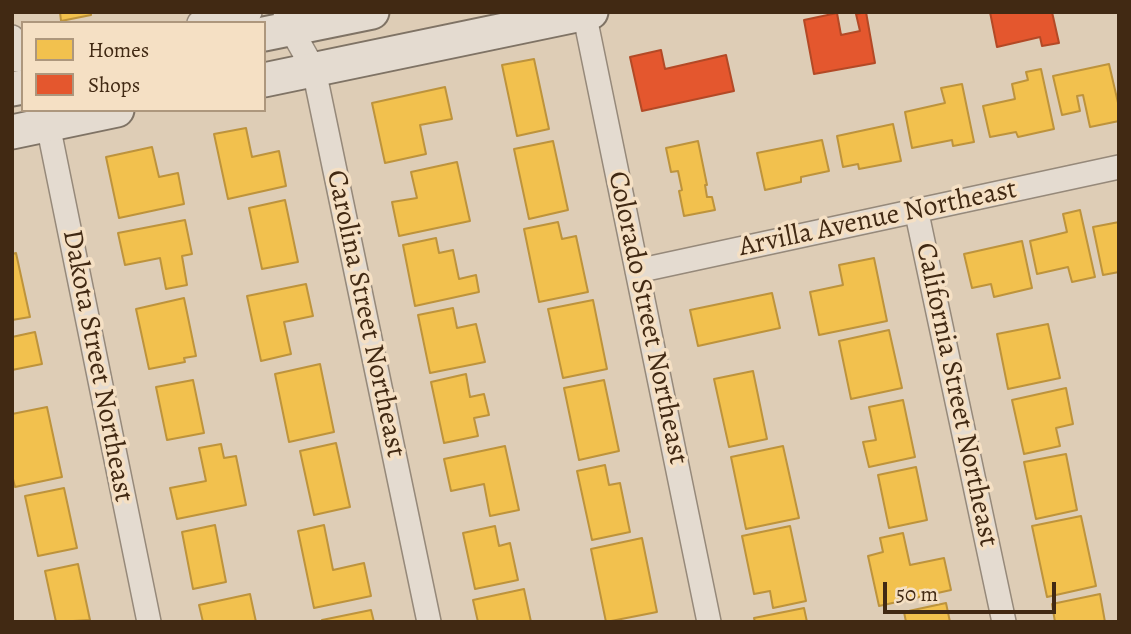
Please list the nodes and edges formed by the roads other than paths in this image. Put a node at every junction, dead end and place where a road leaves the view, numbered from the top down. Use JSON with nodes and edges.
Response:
{"nodes":[{"id":1,"x":250,"y":12,"type":"edge"},
{"id":2,"x":372,"y":12,"type":"edge"},
{"id":3,"x":586,"y":13,"type":"edge"},
{"id":4,"x":208,"y":21,"type":"edge"},
{"id":5,"x":280,"y":25,"type":"edge"},
{"id":6,"x":12,"y":37,"type":"edge"},
{"id":7,"x":314,"y":69,"type":"junction"},
{"id":8,"x":17,"y":71,"type":"edge"},
{"id":9,"x":266,"y":80,"type":"edge"},
{"id":10,"x":97,"y":112,"type":"edge"},
{"id":11,"x":47,"y":117,"type":"edge"},
{"id":12,"x":12,"y":132,"type":"edge"},
{"id":13,"x":1119,"y":167,"type":"edge"},
{"id":14,"x":916,"y":209,"type":"junction"},
{"id":15,"x":637,"y":271,"type":"junction"},
{"id":16,"x":149,"y":622,"type":"edge"},
{"id":17,"x":429,"y":622,"type":"edge"},
{"id":18,"x":709,"y":622,"type":"edge"},
{"id":19,"x":1004,"y":622,"type":"edge"}],
"edges":[{"from":1,"to":4,"type":"street"},
{"from":2,"to":5,"type":"main road"},
{"from":3,"to":7,"type":"main road"},
{"from":3,"to":15,"type":"street","name":"Colorado Street Northeast"},
{"from":5,"to":7,"type":"street","name":"Carolina Street Northeast"},
{"from":6,"to":8,"type":"street"},
{"from":7,"to":9,"type":"main road"},
{"from":7,"to":17,"type":"street","name":"Carolina Street Northeast"},
{"from":10,"to":11,"type":"main road"},
{"from":11,"to":12,"type":"main road"},
{"from":11,"to":16,"type":"street","name":"Dakota Street Northeast"},
{"from":13,"to":14,"type":"street","name":"Arvilla Avenue Northeast"},
{"from":14,"to":15,"type":"street","name":"Arvilla Avenue Northeast"},
{"from":14,"to":19,"type":"street","name":"California Street Northeast"},
{"from":15,"to":18,"type":"street","name":"Colorado Street Northeast"}]}
